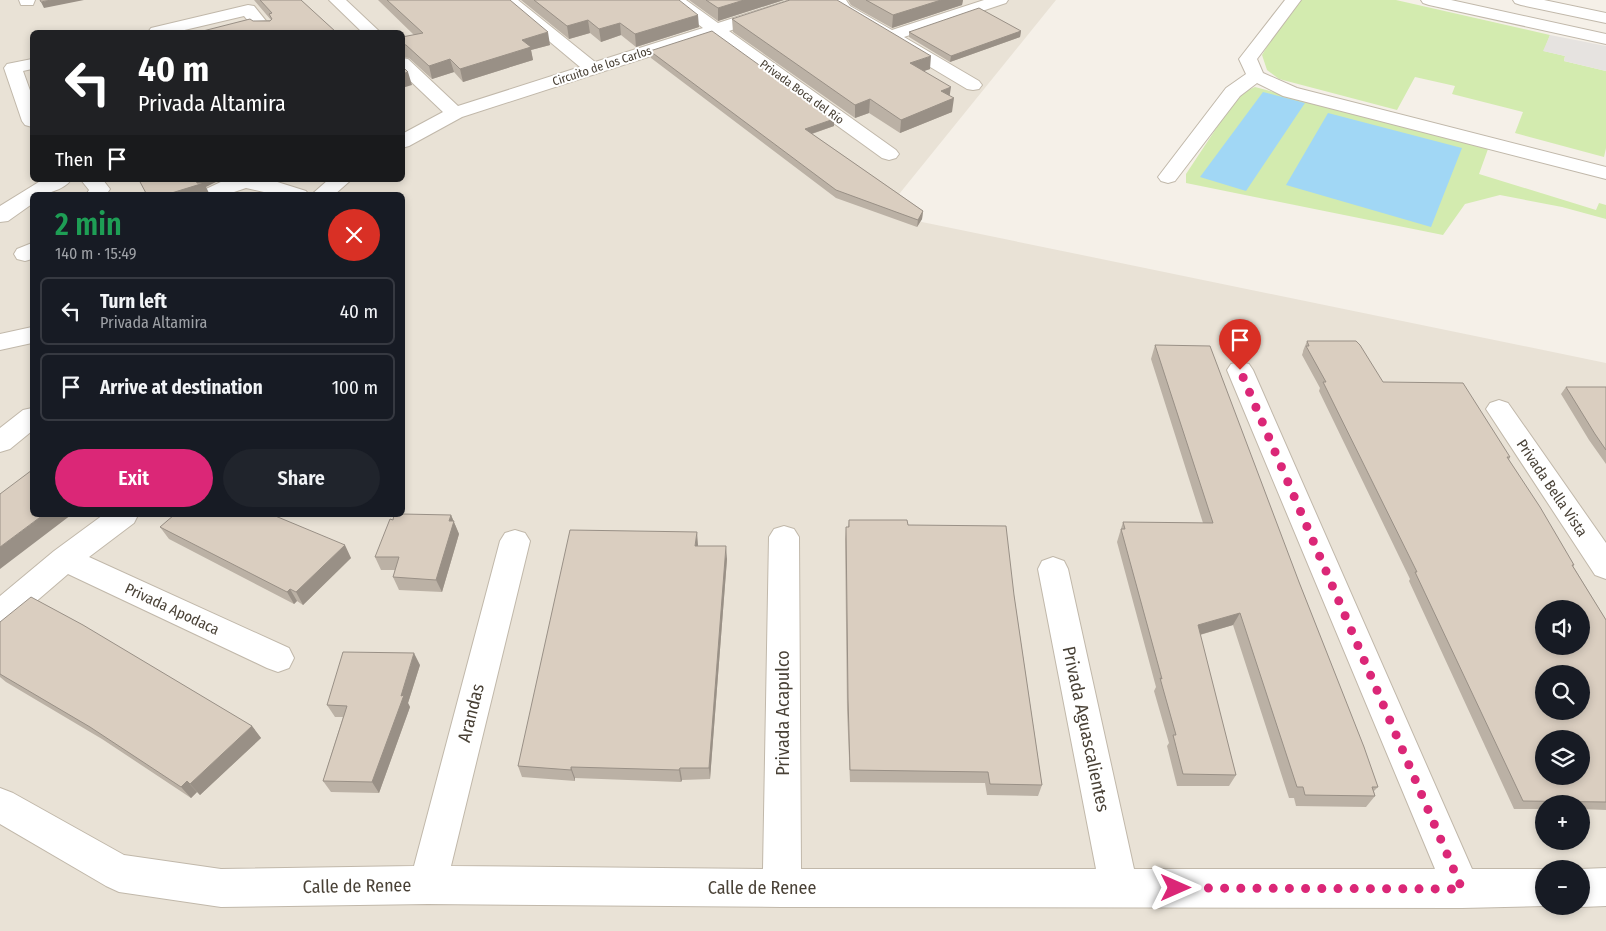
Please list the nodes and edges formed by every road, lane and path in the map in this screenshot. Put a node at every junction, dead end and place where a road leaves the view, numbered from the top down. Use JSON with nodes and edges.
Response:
{"nodes":[{"id":1,"x":337,"y":0,"type":"edge"},
{"id":2,"x":508,"y":0,"type":"edge"},
{"id":3,"x":675,"y":0,"type":"edge"},
{"id":4,"x":807,"y":0,"type":"edge"},
{"id":5,"x":838,"y":0,"type":"edge"},
{"id":6,"x":1000,"y":0,"type":"edge"},
{"id":7,"x":1293,"y":0,"type":"edge"},
{"id":8,"x":1429,"y":0,"type":"edge"},
{"id":9,"x":1521,"y":0,"type":"edge"},
{"id":10,"x":1606,"y":18,"type":"edge"},
{"id":11,"x":716,"y":29,"type":"junction"},
{"id":12,"x":165,"y":30,"type":"edge"},
{"id":13,"x":265,"y":30,"type":"edge"},
{"id":14,"x":369,"y":30,"type":"edge"},
{"id":15,"x":891,"y":36,"type":"junction"},
{"id":16,"x":1606,"y":39,"type":"edge"},
{"id":17,"x":30,"y":64,"type":"edge"},
{"id":18,"x":405,"y":66,"type":"edge"},
{"id":19,"x":592,"y":69,"type":"junction"},
{"id":20,"x":1256,"y":76,"type":"junction"},
{"id":21,"x":973,"y":85,"type":"dead end"},
{"id":22,"x":455,"y":113,"type":"junction"},
{"id":23,"x":30,"y":115,"type":"edge"},
{"id":24,"x":405,"y":140,"type":"edge"},
{"id":25,"x":889,"y":154,"type":"dead end"},
{"id":26,"x":1606,"y":173,"type":"edge"},
{"id":27,"x":1168,"y":177,"type":"dead end"},
{"id":28,"x":56,"y":182,"type":"edge"},
{"id":29,"x":93,"y":182,"type":"edge"},
{"id":30,"x":234,"y":182,"type":"edge"},
{"id":31,"x":253,"y":182,"type":"edge"},
{"id":32,"x":338,"y":182,"type":"edge"},
{"id":33,"x":36,"y":192,"type":"edge"},
{"id":34,"x":98,"y":192,"type":"edge"},
{"id":35,"x":214,"y":192,"type":"edge"},
{"id":36,"x":289,"y":192,"type":"edge"},
{"id":37,"x":325,"y":192,"type":"edge"},
{"id":38,"x":30,"y":196,"type":"edge"},
{"id":39,"x":0,"y":216,"type":"edge"},
{"id":40,"x":30,"y":335,"type":"edge"},
{"id":41,"x":0,"y":342,"type":"edge"},
{"id":42,"x":1240,"y":370,"type":"dead end"},
{"id":43,"x":1499,"y":409,"type":"dead end"},
{"id":44,"x":30,"y":419,"type":"edge"},
{"id":45,"x":0,"y":442,"type":"edge"},
{"id":46,"x":121,"y":517,"type":"edge"},
{"id":47,"x":784,"y":537,"type":"dead end"},
{"id":48,"x":515,"y":541,"type":"dead end"},
{"id":49,"x":65,"y":559,"type":"junction"},
{"id":50,"x":1606,"y":567,"type":"edge"},
{"id":51,"x":1053,"y":569,"type":"dead end"},
{"id":52,"x":0,"y":614,"type":"edge"},
{"id":53,"x":278,"y":658,"type":"dead end"},
{"id":54,"x":0,"y":805,"type":"edge"},
{"id":55,"x":428,"y":885,"type":"junction"},
{"id":56,"x":782,"y":888,"type":"junction"},
{"id":57,"x":1119,"y":888,"type":"junction"},
{"id":58,"x":1535,"y":888,"type":"edge"},
{"id":59,"x":1590,"y":888,"type":"edge"},
{"id":60,"x":1606,"y":888,"type":"edge"},
{"id":61,"x":1462,"y":889,"type":"junction"}],
"edges":[{"from":1,"to":14,"type":"street"},
{"from":2,"to":19,"type":"street"},
{"from":3,"to":11,"type":"street","name":"Privada Boca del Río"},
{"from":4,"to":11,"type":"street","name":"Circuito de los Carlos"},
{"from":5,"to":15,"type":"street"},
{"from":6,"to":15,"type":"street"},
{"from":7,"to":20,"type":"street"},
{"from":8,"to":16,"type":"street"},
{"from":9,"to":10,"type":"street"},
{"from":11,"to":19,"type":"street","name":"Circuito de los Carlos"},
{"from":11,"to":25,"type":"street","name":"Privada Boca del Río"},
{"from":12,"to":13,"type":"street"},
{"from":15,"to":21,"type":"street"},
{"from":17,"to":23,"type":"street"},
{"from":18,"to":22,"type":"street"},
{"from":19,"to":22,"type":"street","name":"Circuito de los Carlos"},
{"from":20,"to":26,"type":"street"},
{"from":20,"to":27,"type":"street"},
{"from":22,"to":24,"type":"street","name":"Circuito de los Carlos"},
{"from":28,"to":33,"type":"street"},
{"from":29,"to":34,"type":"street"},
{"from":30,"to":35,"type":"street"},
{"from":31,"to":36,"type":"street"},
{"from":32,"to":37,"type":"street"},
{"from":38,"to":39,"type":"street"},
{"from":40,"to":41,"type":"street"},
{"from":42,"to":61,"type":"street"},
{"from":43,"to":50,"type":"street","name":"Privada Bella Vista"},
{"from":44,"to":45,"type":"street"},
{"from":46,"to":49,"type":"street"},
{"from":47,"to":56,"type":"street","name":"Privada Acapulco"},
{"from":48,"to":55,"type":"street","name":"Arandas"},
{"from":49,"to":52,"type":"street"},
{"from":49,"to":53,"type":"street","name":"Privada Apodaca"},
{"from":51,"to":57,"type":"street","name":"Privada Aguascalientes"},
{"from":54,"to":55,"type":"street","name":"Calle de Renee"},
{"from":55,"to":56,"type":"street","name":"Calle de Renee"},
{"from":56,"to":57,"type":"street","name":"Calle de Renee"},
{"from":57,"to":61,"type":"street","name":"Calle de Renee"},
{"from":58,"to":61,"type":"street","name":"Calle de Renee"},
{"from":59,"to":60,"type":"street"}]}
